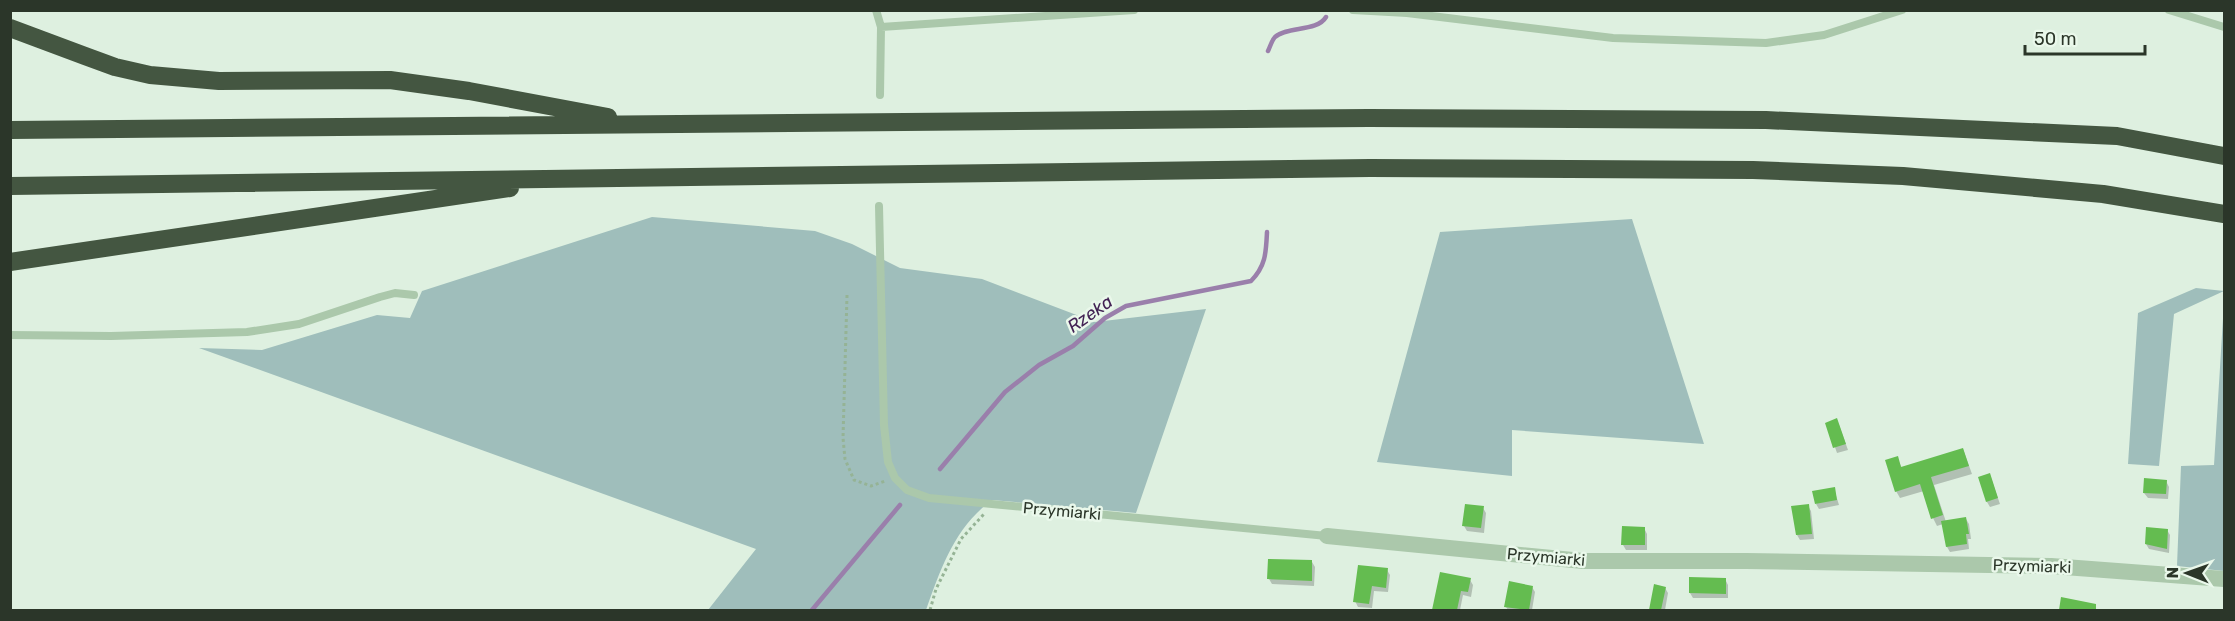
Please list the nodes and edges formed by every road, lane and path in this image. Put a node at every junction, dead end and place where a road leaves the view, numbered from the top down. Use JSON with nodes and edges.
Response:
{"nodes":[{"id":1,"x":876,"y":10,"type":"edge"},
{"id":2,"x":1134,"y":10,"type":"edge"},
{"id":3,"x":1353,"y":10,"type":"edge"},
{"id":4,"x":1902,"y":10,"type":"edge"},
{"id":5,"x":2169,"y":10,"type":"edge"},
{"id":6,"x":10,"y":27,"type":"edge"},
{"id":7,"x":881,"y":27,"type":"junction"},
{"id":8,"x":2224,"y":27,"type":"edge"},
{"id":9,"x":880,"y":95,"type":"dead end"},
{"id":10,"x":645,"y":124,"type":"junction"},
{"id":11,"x":10,"y":130,"type":"edge"},
{"id":12,"x":2224,"y":156,"type":"edge"},
{"id":13,"x":589,"y":177,"type":"junction"},
{"id":14,"x":10,"y":186,"type":"edge"},
{"id":15,"x":879,"y":206,"type":"dead end"},
{"id":16,"x":2224,"y":214,"type":"edge"},
{"id":17,"x":10,"y":262,"type":"edge"},
{"id":18,"x":414,"y":295,"type":"dead end"},
{"id":19,"x":847,"y":295,"type":"dead end"},
{"id":20,"x":10,"y":335,"type":"edge"},
{"id":21,"x":895,"y":478,"type":"junction"},
{"id":22,"x":996,"y":505,"type":"junction"},
{"id":23,"x":1327,"y":536,"type":"joint"},
{"id":24,"x":2224,"y":579,"type":"edge"},
{"id":25,"x":930,"y":610,"type":"edge"}],
"edges":[{"from":1,"to":7,"type":"lane"},
{"from":2,"to":7,"type":"lane"},
{"from":3,"to":4,"type":"lane"},
{"from":5,"to":8,"type":"lane"},
{"from":6,"to":10,"type":"highway"},
{"from":7,"to":9,"type":"lane"},
{"from":10,"to":11,"type":"highway"},
{"from":10,"to":12,"type":"highway"},
{"from":13,"to":14,"type":"highway"},
{"from":13,"to":16,"type":"highway"},
{"from":13,"to":17,"type":"highway"},
{"from":15,"to":21,"type":"lane"},
{"from":18,"to":20,"type":"lane"},
{"from":19,"to":21,"type":"path"},
{"from":21,"to":22,"type":"lane","name":"Przymiarki"},
{"from":22,"to":23,"type":"lane","name":"Przymiarki"},
{"from":22,"to":25,"type":"path"},
{"from":23,"to":24,"type":"street","name":"Przymiarki"}]}
